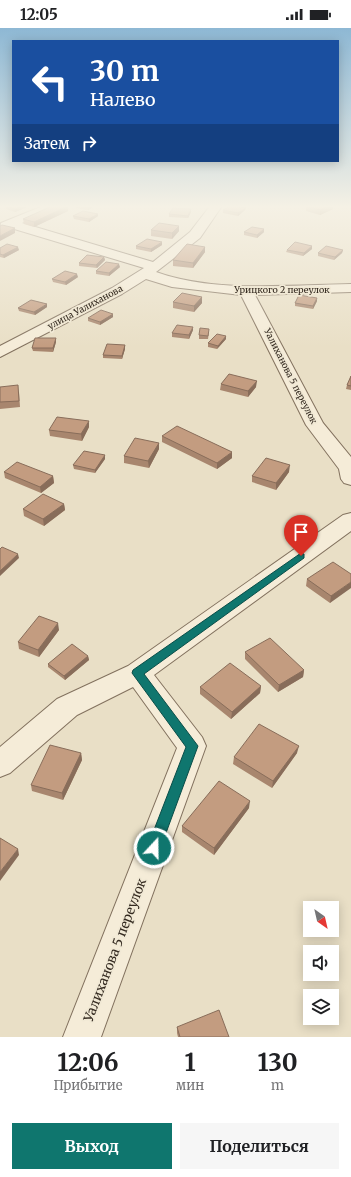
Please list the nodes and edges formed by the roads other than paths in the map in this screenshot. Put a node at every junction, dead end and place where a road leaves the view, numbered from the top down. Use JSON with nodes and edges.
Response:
{"nodes":[{"id":1,"x":94,"y":253,"type":"edge"},
{"id":2,"x":171,"y":253,"type":"edge"},
{"id":3,"x":149,"y":270,"type":"junction"},
{"id":4,"x":351,"y":288,"type":"edge"},
{"id":5,"x":246,"y":291,"type":"junction"},
{"id":6,"x":0,"y":352,"type":"edge"},
{"id":7,"x":351,"y":479,"type":"edge"},
{"id":8,"x":351,"y":520,"type":"edge"},
{"id":9,"x":137,"y":673,"type":"junction"},
{"id":10,"x":0,"y":764,"type":"edge"},
{"id":11,"x":82,"y":1037,"type":"edge"}],
"edges":[{"from":1,"to":3,"type":"street","name":"Урицкого 2 переулок"},
{"from":2,"to":3,"type":"street","name":"улица Уалиханова"},
{"from":3,"to":5,"type":"street","name":"Урицкого 2 переулок"},
{"from":3,"to":6,"type":"street","name":"улица Уалиханова"},
{"from":4,"to":5,"type":"street","name":"Урицкого 2 переулок"},
{"from":5,"to":7,"type":"street","name":"Уалиханова 5 переулок"},
{"from":8,"to":9,"type":"street"},
{"from":9,"to":10,"type":"street"},
{"from":9,"to":11,"type":"street","name":"Уалиханова 5 переулок"}]}
